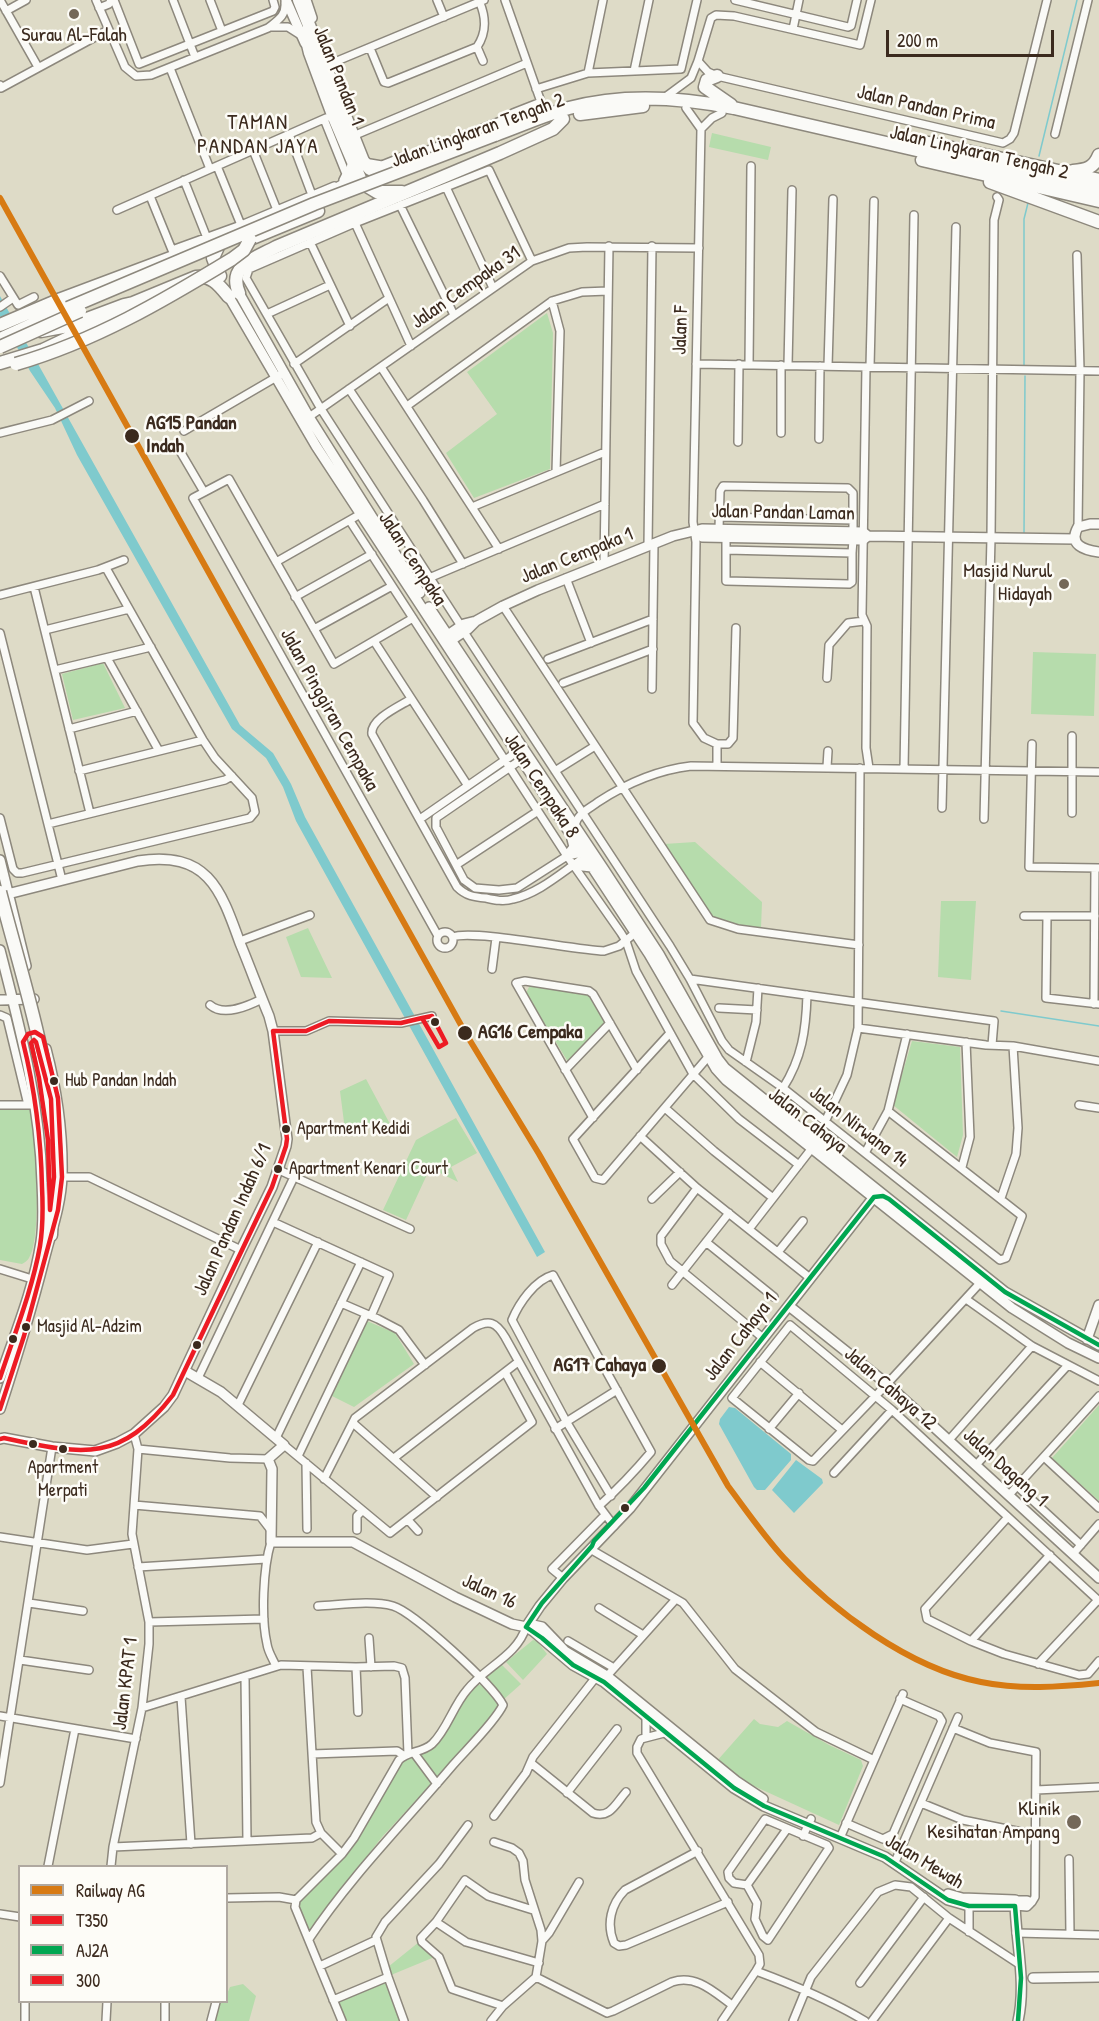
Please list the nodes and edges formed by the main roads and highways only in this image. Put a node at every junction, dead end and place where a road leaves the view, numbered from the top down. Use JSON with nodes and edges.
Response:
{"nodes":[{"id":1,"x":292,"y":0,"type":"edge"},
{"id":2,"x":299,"y":0,"type":"edge"},
{"id":3,"x":314,"y":51,"type":"junction"},
{"id":4,"x":717,"y":76,"type":"road end"},
{"id":5,"x":734,"y":108,"type":"junction"},
{"id":6,"x":548,"y":115,"type":"junction"},
{"id":7,"x":563,"y":119,"type":"junction"},
{"id":8,"x":497,"y":139,"type":"junction"},
{"id":9,"x":1099,"y":155,"type":"edge"},
{"id":10,"x":354,"y":167,"type":"junction"},
{"id":11,"x":958,"y":169,"type":"junction"},
{"id":12,"x":1099,"y":180,"type":"edge"},
{"id":13,"x":1060,"y":182,"type":"junction"},
{"id":14,"x":412,"y":191,"type":"junction"},
{"id":15,"x":1099,"y":192,"type":"edge"},
{"id":16,"x":1099,"y":201,"type":"edge"},
{"id":17,"x":1048,"y":202,"type":"junction"},
{"id":18,"x":1099,"y":214,"type":"edge"},
{"id":19,"x":1099,"y":222,"type":"edge"},
{"id":20,"x":222,"y":239,"type":"junction"},
{"id":21,"x":250,"y":239,"type":"junction"},
{"id":22,"x":234,"y":295,"type":"junction"},
{"id":23,"x":113,"y":313,"type":"junction"},
{"id":24,"x":0,"y":325,"type":"edge"},
{"id":25,"x":0,"y":330,"type":"edge"},
{"id":26,"x":26,"y":331,"type":"junction"},
{"id":27,"x":0,"y":339,"type":"edge"},
{"id":28,"x":0,"y":347,"type":"edge"},
{"id":29,"x":15,"y":361,"type":"junction"},
{"id":30,"x":0,"y":363,"type":"edge"},
{"id":31,"x":0,"y":368,"type":"edge"},
{"id":32,"x":3,"y":894,"type":"edge"},
{"id":33,"x":0,"y":919,"type":"edge"},
{"id":34,"x":52,"y":1153,"type":"junction"},
{"id":35,"x":43,"y":1219,"type":"road end"},
{"id":36,"x":51,"y":1235,"type":"road end"}],
"edges":[{"from":1,"to":3,"type":"highway"},
{"from":2,"to":3,"type":"highway"},
{"from":3,"to":10,"type":"highway","name":"Jalan Pandan 1"},
{"from":3,"to":10,"type":"highway","name":"Jalan Pandan 1"},
{"from":4,"to":5,"type":"highway"},
{"from":5,"to":6,"type":"highway","name":"Jalan Lingkaran Tengah 2"},
{"from":5,"to":13,"type":"highway","name":"Jalan Lingkaran Tengah 2"},
{"from":6,"to":8,"type":"highway","name":"Jalan Lingkaran Tengah 2"},
{"from":6,"to":10,"type":"highway"},
{"from":7,"to":8,"type":"highway","name":"Jalan Lingkaran Tengah 2"},
{"from":7,"to":11,"type":"highway","name":"Jalan Lingkaran Tengah 2"},
{"from":7,"to":14,"type":"highway"},
{"from":8,"to":21,"type":"highway","name":"Jalan Lingkaran Tengah 2"},
{"from":8,"to":26,"type":"highway","name":"Jalan Lingkaran Tengah 2","bridge":true},
{"from":9,"to":13,"type":"highway"},
{"from":10,"to":14,"type":"highway"},
{"from":10,"to":20,"type":"highway"},
{"from":11,"to":13,"type":"highway","name":"Jalan Lingkaran Tengah 2"},
{"from":11,"to":17,"type":"highway"},
{"from":12,"to":13,"type":"highway"},
{"from":13,"to":15,"type":"highway","name":"Jalan Lingkaran Tengah 2"},
{"from":13,"to":16,"type":"highway","name":"Jalan Lingkaran Tengah 2"},
{"from":14,"to":22,"type":"highway"},
{"from":17,"to":18,"type":"highway"},
{"from":17,"to":19,"type":"highway"},
{"from":20,"to":22,"type":"highway"},
{"from":20,"to":24,"type":"highway"},
{"from":21,"to":26,"type":"highway","name":"Jalan Lingkaran Tengah 2","bridge":true},
{"from":21,"to":29,"type":"highway","bridge":true},
{"from":22,"to":23,"type":"highway"},
{"from":23,"to":26,"type":"highway","bridge":true},
{"from":23,"to":29,"type":"highway"},
{"from":25,"to":26,"type":"highway"},
{"from":26,"to":27,"type":"highway","name":"Jalan Lingkaran Tengah 2"},
{"from":26,"to":28,"type":"highway","name":"Jalan Lingkaran Tengah 2","bridge":true},
{"from":29,"to":30,"type":"highway"},
{"from":29,"to":31,"type":"highway"},
{"from":32,"to":34,"type":"highway","bridge":true},
{"from":33,"to":34,"type":"highway"},
{"from":34,"to":35,"type":"highway"},
{"from":34,"to":36,"type":"highway"}]}
